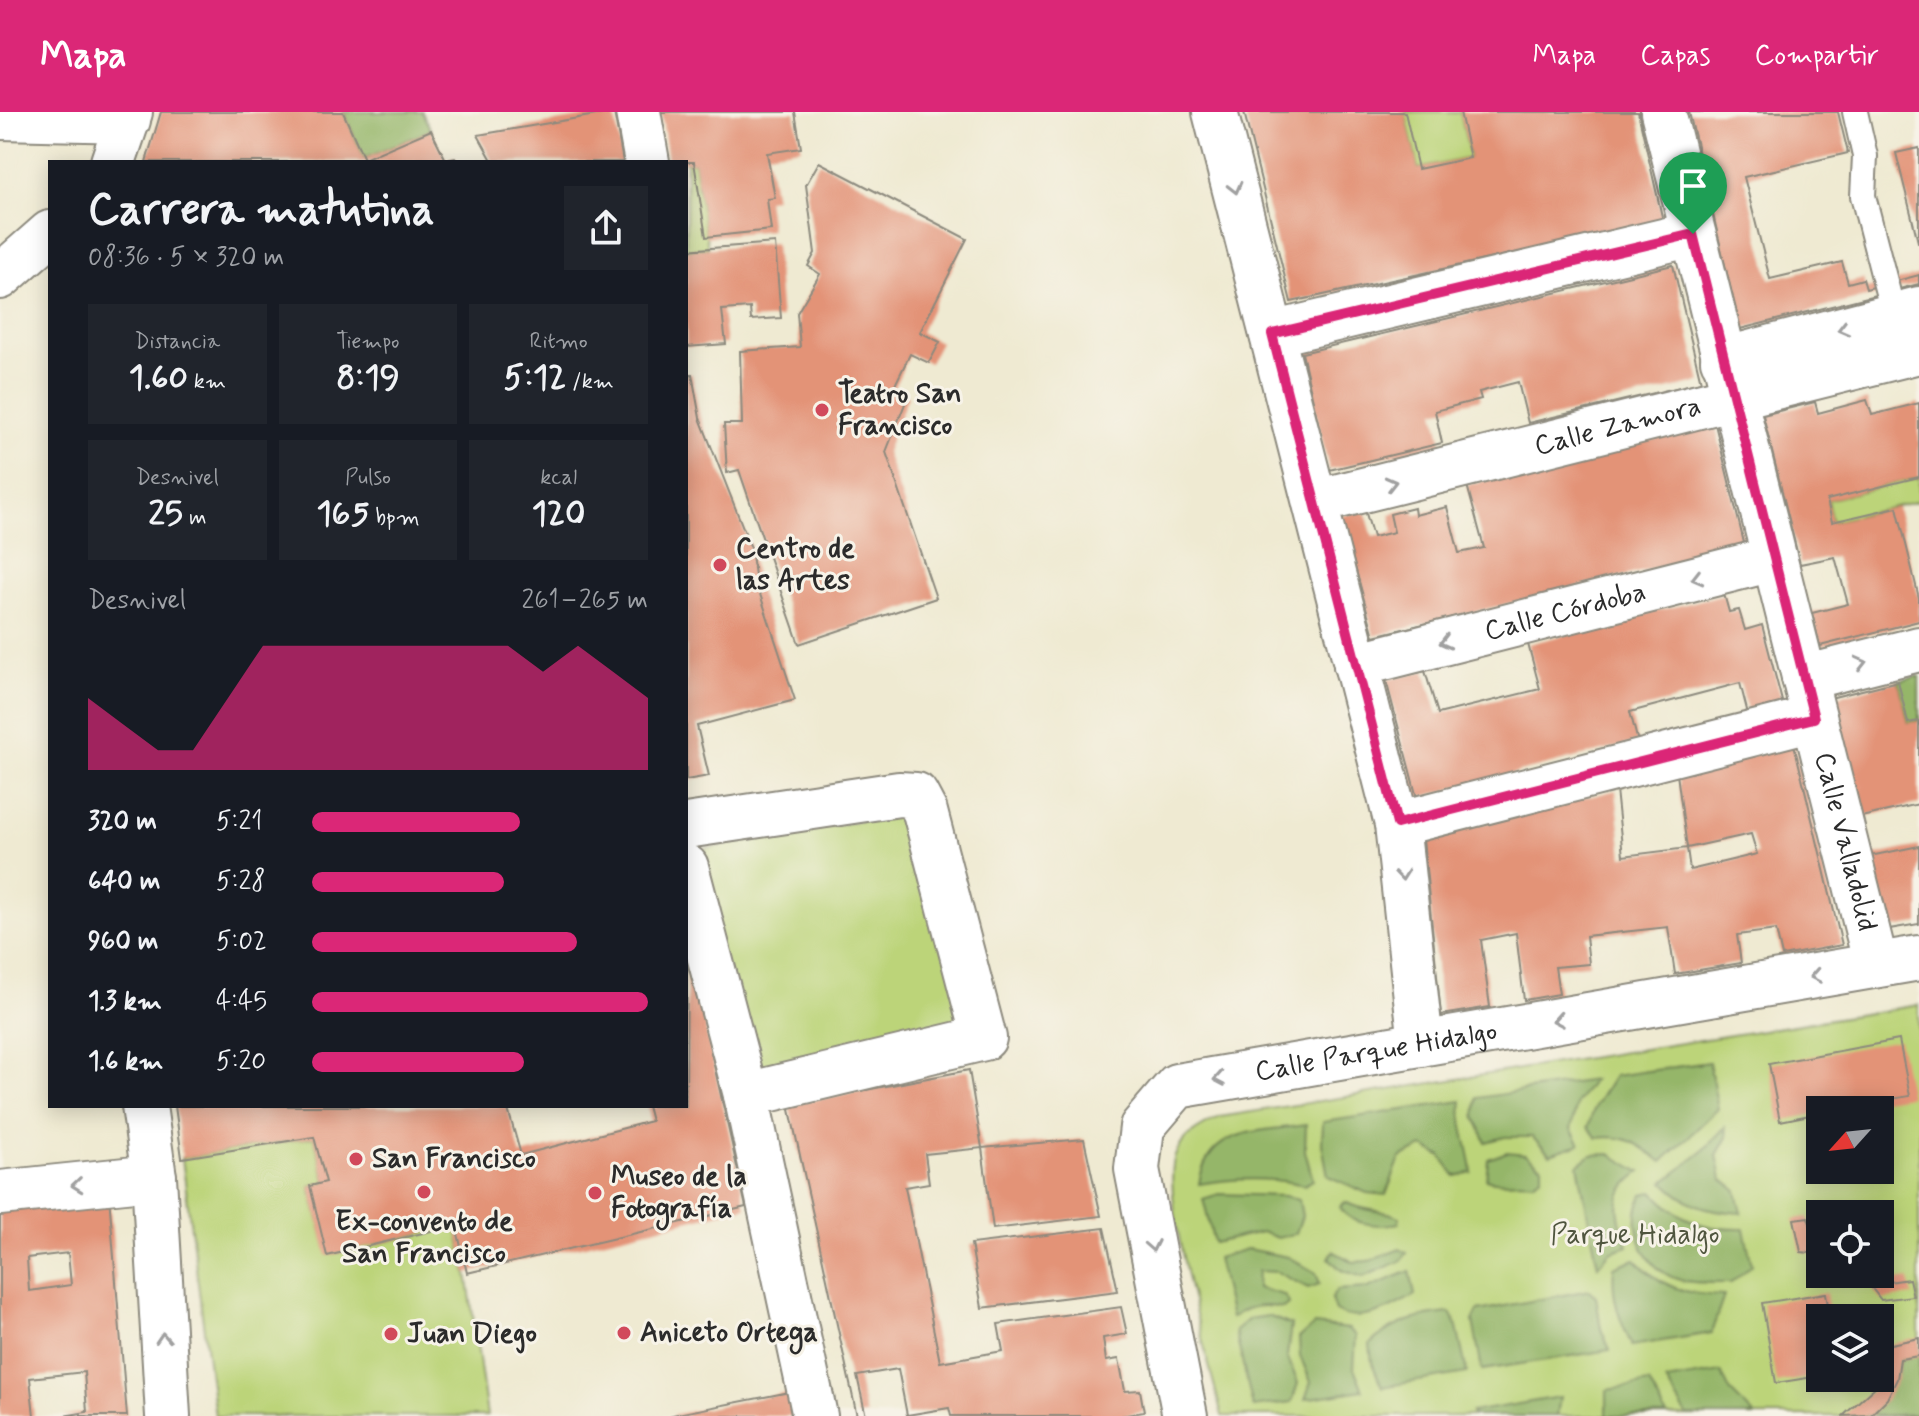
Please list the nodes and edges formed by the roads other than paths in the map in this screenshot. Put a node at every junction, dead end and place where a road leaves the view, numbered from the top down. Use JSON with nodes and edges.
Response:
{"nodes":[{"id":1,"x":638,"y":112,"type":"edge"},
{"id":2,"x":1215,"y":112,"type":"edge"},
{"id":3,"x":1663,"y":112,"type":"edge"},
{"id":4,"x":1855,"y":112,"type":"edge"},
{"id":5,"x":129,"y":116,"type":"edge"},
{"id":6,"x":0,"y":117,"type":"edge"},
{"id":7,"x":114,"y":160,"type":"edge"},
{"id":8,"x":647,"y":160,"type":"edge"},
{"id":9,"x":1693,"y":234,"type":"junction"},
{"id":10,"x":48,"y":235,"type":"edge"},
{"id":11,"x":0,"y":277,"type":"edge"},
{"id":12,"x":1909,"y":333,"type":"edge"},
{"id":13,"x":1272,"y":334,"type":"junction"},
{"id":14,"x":1728,"y":379,"type":"junction"},
{"id":15,"x":1315,"y":502,"type":"junction"},
{"id":16,"x":1773,"y":559,"type":"junction"},
{"id":17,"x":1919,"y":649,"type":"edge"},
{"id":18,"x":1356,"y":665,"type":"junction"},
{"id":19,"x":1809,"y":698,"type":"junction"},
{"id":20,"x":1397,"y":824,"type":"junction"},
{"id":21,"x":688,"y":826,"type":"edge"},
{"id":22,"x":688,"y":875,"type":"edge"},
{"id":23,"x":1919,"y":958,"type":"edge"},
{"id":24,"x":1876,"y":965,"type":"junction"},
{"id":25,"x":1421,"y":1044,"type":"junction"},
{"id":26,"x":746,"y":1095,"type":"junction"},
{"id":27,"x":144,"y":1108,"type":"edge"},
{"id":28,"x":154,"y":1177,"type":"junction"},
{"id":29,"x":0,"y":1193,"type":"edge"},
{"id":30,"x":168,"y":1416,"type":"edge"},
{"id":31,"x":815,"y":1416,"type":"edge"},
{"id":32,"x":1185,"y":1416,"type":"edge"}],
"edges":[{"from":1,"to":8,"type":"street"},
{"from":2,"to":13,"type":"street","one_way":true},
{"from":3,"to":9,"type":"street","name":"Calle Valladolid"},
{"from":4,"to":12,"type":"lane"},
{"from":5,"to":6,"type":"street"},
{"from":5,"to":7,"type":"street"},
{"from":9,"to":13,"type":"street"},
{"from":9,"to":14,"type":"street","name":"Calle Valladolid"},
{"from":10,"to":11,"type":"street"},
{"from":12,"to":14,"type":"street","name":"Calle Zamora"},
{"from":13,"to":15,"type":"street"},
{"from":15,"to":14,"type":"street","name":"Calle Zamora","one_way":true},
{"from":14,"to":16,"type":"street","name":"Calle Valladolid"},
{"from":15,"to":18,"type":"street"},
{"from":16,"to":18,"type":"street","name":"Calle Córdoba","one_way":true},
{"from":16,"to":19,"type":"street","name":"Calle Valladolid"},
{"from":19,"to":17,"type":"street","one_way":true},
{"from":18,"to":20,"type":"street"},
{"from":19,"to":20,"type":"street"},
{"from":19,"to":24,"type":"street","name":"Calle Valladolid"},
{"from":20,"to":25,"type":"street","one_way":true},
{"from":21,"to":26,"type":"street"},
{"from":22,"to":26,"type":"street"},
{"from":23,"to":24,"type":"street","name":"Calle Parque Hidalgo"},
{"from":24,"to":25,"type":"street","name":"Calle Parque Hidalgo","one_way":true},
{"from":25,"to":32,"type":"street","name":"Calle Parque Hidalgo","one_way":true},
{"from":26,"to":31,"type":"street"},
{"from":27,"to":28,"type":"street"},
{"from":28,"to":29,"type":"street","one_way":true},
{"from":30,"to":28,"type":"street","one_way":true}]}
